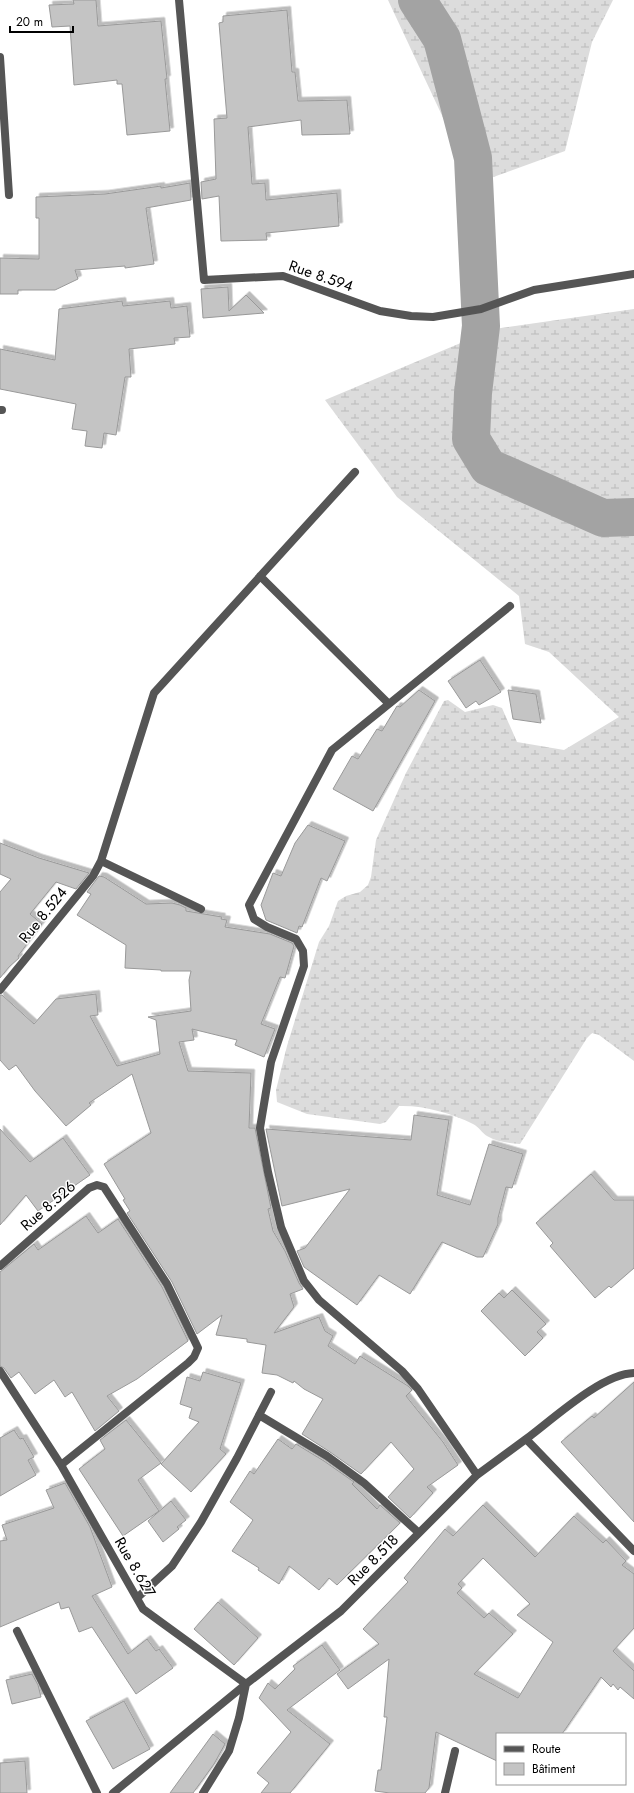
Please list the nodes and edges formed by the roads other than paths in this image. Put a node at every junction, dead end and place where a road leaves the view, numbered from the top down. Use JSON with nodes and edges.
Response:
{"nodes":[{"id":1,"x":179,"y":0,"type":"edge"},
{"id":2,"x":0,"y":57,"type":"edge"},
{"id":3,"x":9,"y":195,"type":"dead end"},
{"id":4,"x":633,"y":274,"type":"edge"},
{"id":5,"x":355,"y":472,"type":"dead end"},
{"id":6,"x":260,"y":576,"type":"junction"},
{"id":7,"x":510,"y":606,"type":"dead end"},
{"id":8,"x":389,"y":704,"type":"junction"},
{"id":9,"x":101,"y":861,"type":"junction"},
{"id":10,"x":201,"y":909,"type":"dead end"},
{"id":11,"x":0,"y":990,"type":"edge"},
{"id":12,"x":0,"y":1266,"type":"edge"},
{"id":13,"x":0,"y":1371,"type":"edge"},
{"id":14,"x":634,"y":1373,"type":"edge"},
{"id":15,"x":272,"y":1392,"type":"dead end"},
{"id":16,"x":259,"y":1415,"type":"junction"},
{"id":17,"x":526,"y":1439,"type":"junction"},
{"id":18,"x":61,"y":1465,"type":"junction"},
{"id":19,"x":477,"y":1475,"type":"junction"},
{"id":20,"x":419,"y":1533,"type":"junction"},
{"id":21,"x":634,"y":1551,"type":"edge"},
{"id":22,"x":137,"y":1598,"type":"junction"},
{"id":23,"x":17,"y":1631,"type":"dead end"},
{"id":24,"x":246,"y":1684,"type":"junction"},
{"id":25,"x":456,"y":1751,"type":"dead end"},
{"id":26,"x":97,"y":1793,"type":"edge"},
{"id":27,"x":113,"y":1793,"type":"edge"},
{"id":28,"x":203,"y":1793,"type":"edge"},
{"id":29,"x":445,"y":1793,"type":"edge"}],
"edges":[{"from":1,"to":4,"type":"street","name":"Rue 8.594"},
{"from":2,"to":3,"type":"street"},
{"from":5,"to":6,"type":"street","name":"Rue 8.524"},
{"from":6,"to":8,"type":"street"},
{"from":6,"to":9,"type":"street","name":"Rue 8.524"},
{"from":7,"to":8,"type":"street"},
{"from":8,"to":19,"type":"street"},
{"from":9,"to":10,"type":"street"},
{"from":9,"to":11,"type":"street","name":"Rue 8.524"},
{"from":12,"to":18,"type":"street","name":"Rue 8.526"},
{"from":13,"to":18,"type":"street","name":"Rue 8.627"},
{"from":14,"to":17,"type":"street","name":"Rue 8.518"},
{"from":15,"to":16,"type":"street"},
{"from":16,"to":20,"type":"street"},
{"from":16,"to":22,"type":"street"},
{"from":17,"to":19,"type":"street","name":"Rue 8.518"},
{"from":17,"to":21,"type":"street"},
{"from":18,"to":22,"type":"street","name":"Rue 8.627"},
{"from":19,"to":20,"type":"street","name":"Rue 8.518"},
{"from":20,"to":24,"type":"street","name":"Rue 8.518"},
{"from":22,"to":24,"type":"street","name":"Rue 8.627"},
{"from":23,"to":26,"type":"street"},
{"from":24,"to":27,"type":"street","name":"Rue 8.518"},
{"from":24,"to":28,"type":"street"},
{"from":25,"to":29,"type":"street"}]}
